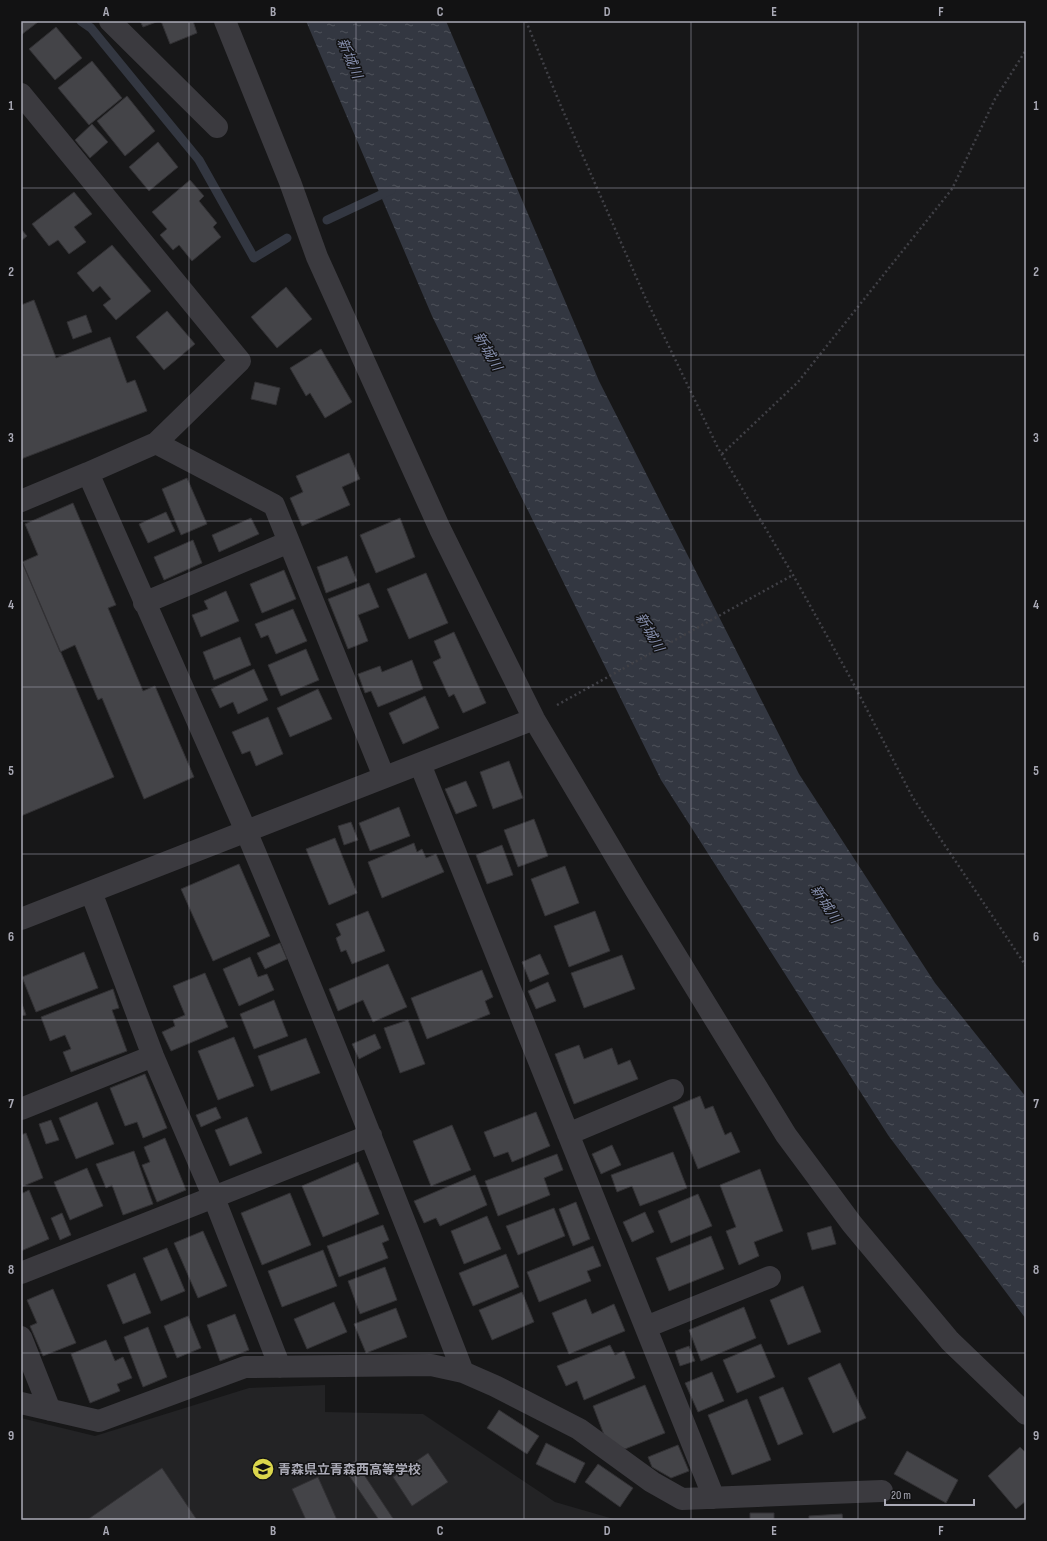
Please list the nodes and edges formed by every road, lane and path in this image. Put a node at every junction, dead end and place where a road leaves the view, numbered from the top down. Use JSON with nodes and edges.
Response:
{"nodes":[{"id":1,"x":110,"y":21,"type":"edge"},
{"id":2,"x":226,"y":21,"type":"edge"},
{"id":3,"x":526,"y":21,"type":"edge"},
{"id":4,"x":1026,"y":50,"type":"edge"},
{"id":5,"x":21,"y":94,"type":"edge"},
{"id":6,"x":217,"y":127,"type":"dead end"},
{"id":7,"x":156,"y":443,"type":"junction"},
{"id":8,"x":722,"y":454,"type":"junction"},
{"id":9,"x":88,"y":473,"type":"junction"},
{"id":10,"x":21,"y":501,"type":"edge"},
{"id":11,"x":289,"y":542,"type":"junction"},
{"id":12,"x":793,"y":575,"type":"junction"},
{"id":13,"x":144,"y":603,"type":"junction"},
{"id":14,"x":554,"y":707,"type":"dead end"},
{"id":15,"x":534,"y":719,"type":"junction"},
{"id":16,"x":420,"y":764,"type":"junction"},
{"id":17,"x":384,"y":777,"type":"junction"},
{"id":18,"x":246,"y":832,"type":"junction"},
{"id":19,"x":91,"y":892,"type":"junction"},
{"id":20,"x":21,"y":919,"type":"edge"},
{"id":21,"x":1026,"y":966,"type":"edge"},
{"id":22,"x":153,"y":1056,"type":"junction"},
{"id":23,"x":673,"y":1090,"type":"dead end"},
{"id":24,"x":21,"y":1109,"type":"edge"},
{"id":25,"x":568,"y":1134,"type":"junction"},
{"id":26,"x":371,"y":1135,"type":"junction"},
{"id":27,"x":214,"y":1198,"type":"junction"},
{"id":28,"x":21,"y":1273,"type":"edge"},
{"id":29,"x":770,"y":1277,"type":"dead end"},
{"id":30,"x":646,"y":1327,"type":"junction"},
{"id":31,"x":21,"y":1337,"type":"edge"},
{"id":32,"x":280,"y":1367,"type":"junction"},
{"id":33,"x":464,"y":1372,"type":"junction"},
{"id":34,"x":21,"y":1402,"type":"edge"},
{"id":35,"x":50,"y":1410,"type":"junction"},
{"id":36,"x":1026,"y":1414,"type":"edge"},
{"id":37,"x":882,"y":1491,"type":"dead end"},
{"id":38,"x":714,"y":1498,"type":"junction"}],
"edges":[{"from":1,"to":6,"type":"street"},
{"from":2,"to":15,"type":"street"},
{"from":3,"to":8,"type":"path"},
{"from":4,"to":8,"type":"path"},
{"from":5,"to":7,"type":"street"},
{"from":7,"to":9,"type":"street"},
{"from":7,"to":11,"type":"street"},
{"from":8,"to":12,"type":"path"},
{"from":9,"to":10,"type":"street"},
{"from":9,"to":13,"type":"street"},
{"from":11,"to":13,"type":"street"},
{"from":11,"to":17,"type":"street"},
{"from":12,"to":14,"type":"path"},
{"from":12,"to":21,"type":"path"},
{"from":13,"to":18,"type":"street"},
{"from":15,"to":16,"type":"street"},
{"from":15,"to":36,"type":"street"},
{"from":16,"to":17,"type":"street"},
{"from":16,"to":25,"type":"street"},
{"from":17,"to":18,"type":"street"},
{"from":18,"to":19,"type":"street"},
{"from":18,"to":26,"type":"street"},
{"from":19,"to":20,"type":"street"},
{"from":19,"to":22,"type":"street"},
{"from":22,"to":24,"type":"street"},
{"from":22,"to":27,"type":"street"},
{"from":23,"to":25,"type":"street"},
{"from":25,"to":30,"type":"street"},
{"from":26,"to":27,"type":"street"},
{"from":26,"to":33,"type":"street"},
{"from":27,"to":28,"type":"street"},
{"from":27,"to":32,"type":"street"},
{"from":29,"to":30,"type":"street"},
{"from":30,"to":38,"type":"street"},
{"from":31,"to":35,"type":"street"},
{"from":32,"to":33,"type":"street"},
{"from":32,"to":35,"type":"street"},
{"from":33,"to":38,"type":"street"},
{"from":34,"to":35,"type":"street"},
{"from":37,"to":38,"type":"street"}]}
